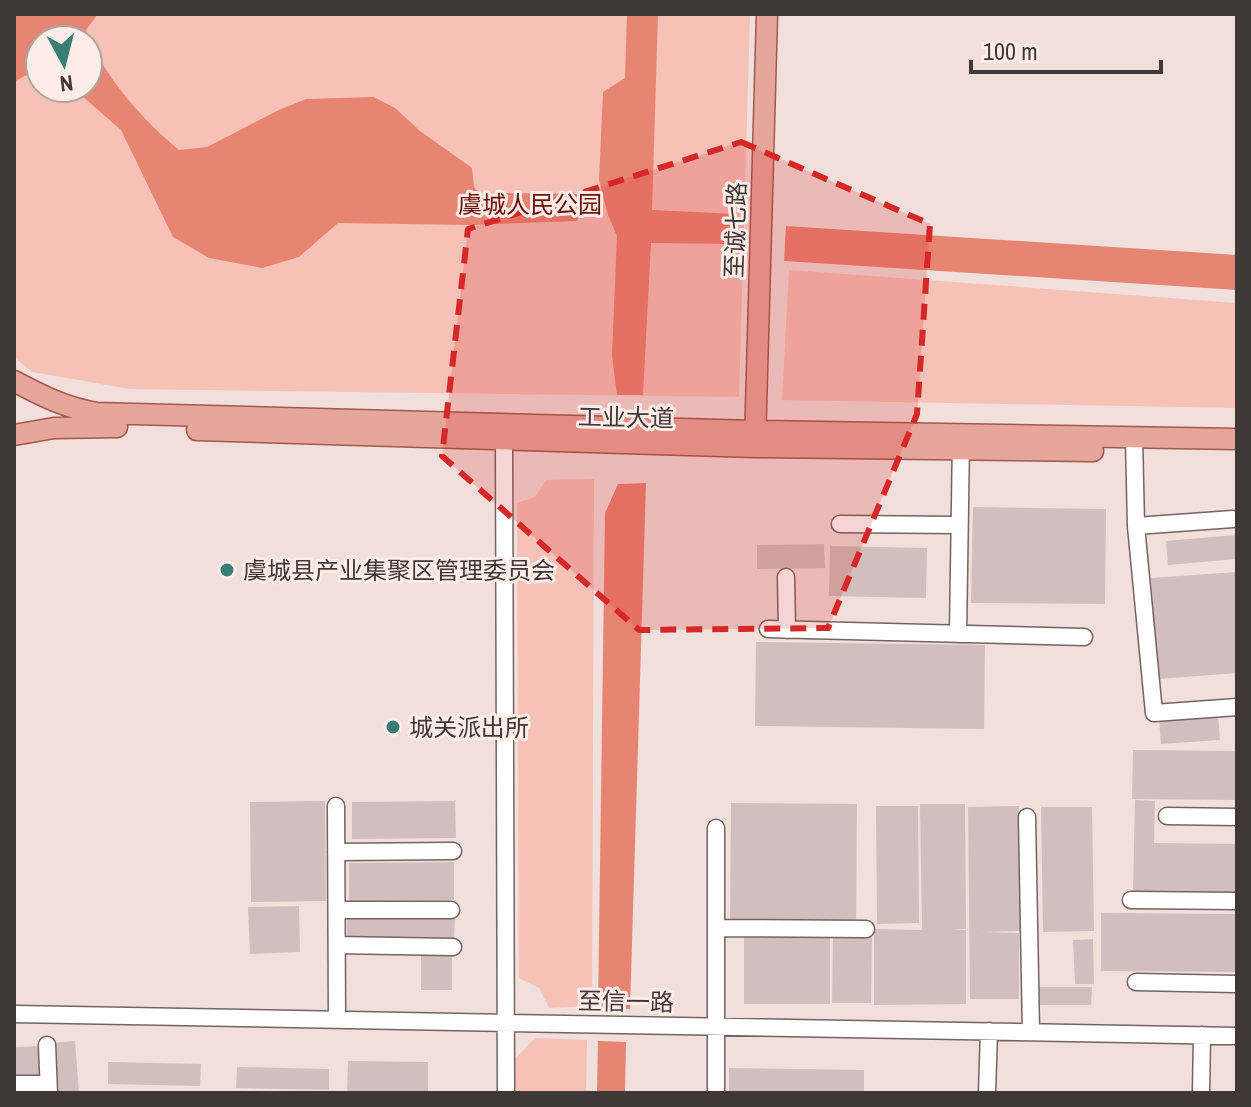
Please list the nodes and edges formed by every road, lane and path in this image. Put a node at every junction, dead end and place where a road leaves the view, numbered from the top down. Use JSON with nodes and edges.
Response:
{"nodes":[{"id":1,"x":767,"y":14,"type":"edge"},
{"id":2,"x":14,"y":381,"type":"edge"},
{"id":3,"x":14,"y":435,"type":"edge"},
{"id":4,"x":755,"y":439,"type":"junction"},
{"id":5,"x":1237,"y":439,"type":"edge"},
{"id":6,"x":504,"y":441,"type":"junction"},
{"id":7,"x":960,"y":442,"type":"junction"},
{"id":8,"x":1134,"y":444,"type":"junction"},
{"id":9,"x":1237,"y":452,"type":"edge"},
{"id":10,"x":1233,"y":519,"type":"dead end"},
{"id":11,"x":840,"y":524,"type":"dead end"},
{"id":12,"x":959,"y":525,"type":"junction"},
{"id":13,"x":1136,"y":526,"type":"junction"},
{"id":14,"x":786,"y":577,"type":"dead end"},
{"id":15,"x":768,"y":629,"type":"dead end"},
{"id":16,"x":787,"y":630,"type":"junction"},
{"id":17,"x":958,"y":634,"type":"junction"},
{"id":18,"x":1084,"y":637,"type":"dead end"},
{"id":19,"x":1237,"y":707,"type":"edge"},
{"id":20,"x":336,"y":806,"type":"dead end"},
{"id":21,"x":1167,"y":816,"type":"dead end"},
{"id":22,"x":1027,"y":817,"type":"dead end"},
{"id":23,"x":1237,"y":817,"type":"edge"},
{"id":24,"x":716,"y":828,"type":"dead end"},
{"id":25,"x":453,"y":851,"type":"dead end"},
{"id":26,"x":336,"y":852,"type":"junction"},
{"id":27,"x":1131,"y":900,"type":"dead end"},
{"id":28,"x":1237,"y":901,"type":"edge"},
{"id":29,"x":337,"y":910,"type":"junction"},
{"id":30,"x":451,"y":910,"type":"dead end"},
{"id":31,"x":717,"y":928,"type":"junction"},
{"id":32,"x":866,"y":929,"type":"dead end"},
{"id":33,"x":337,"y":945,"type":"junction"},
{"id":34,"x":453,"y":947,"type":"dead end"},
{"id":35,"x":1136,"y":982,"type":"dead end"},
{"id":36,"x":1237,"y":984,"type":"edge"},
{"id":37,"x":14,"y":1014,"type":"edge"},
{"id":38,"x":337,"y":1020,"type":"junction"},
{"id":39,"x":507,"y":1023,"type":"junction"},
{"id":40,"x":717,"y":1026,"type":"junction"},
{"id":41,"x":989,"y":1031,"type":"junction"},
{"id":42,"x":1031,"y":1032,"type":"junction"},
{"id":43,"x":1202,"y":1035,"type":"junction"},
{"id":44,"x":1237,"y":1036,"type":"edge"},
{"id":45,"x":47,"y":1045,"type":"dead end"},
{"id":46,"x":14,"y":1084,"type":"edge"},
{"id":47,"x":49,"y":1088,"type":"edge"},
{"id":48,"x":506,"y":1093,"type":"edge"},
{"id":49,"x":716,"y":1093,"type":"edge"},
{"id":50,"x":987,"y":1093,"type":"edge"},
{"id":51,"x":1201,"y":1093,"type":"edge"}],
"edges":[{"from":1,"to":4,"type":"main road","name":"至诚七路"},
{"from":2,"to":4,"type":"main road"},
{"from":3,"to":6,"type":"main road","name":"工业大道"},
{"from":4,"to":6,"type":"main road","name":"工业大道"},
{"from":4,"to":7,"type":"main road","name":"工业大道"},
{"from":5,"to":8,"type":"main road"},
{"from":6,"to":39,"type":"street"},
{"from":7,"to":8,"type":"main road","name":"工业大道"},
{"from":7,"to":12,"type":"street"},
{"from":8,"to":9,"type":"main road","name":"工业大道"},
{"from":8,"to":13,"type":"street"},
{"from":10,"to":13,"type":"street"},
{"from":11,"to":12,"type":"street"},
{"from":12,"to":17,"type":"street"},
{"from":13,"to":19,"type":"street"},
{"from":14,"to":16,"type":"street"},
{"from":15,"to":16,"type":"street"},
{"from":16,"to":17,"type":"street"},
{"from":17,"to":18,"type":"street"},
{"from":20,"to":26,"type":"street"},
{"from":21,"to":23,"type":"street"},
{"from":22,"to":42,"type":"street"},
{"from":24,"to":31,"type":"street"},
{"from":25,"to":26,"type":"street"},
{"from":26,"to":29,"type":"street"},
{"from":27,"to":28,"type":"street"},
{"from":29,"to":30,"type":"street"},
{"from":29,"to":33,"type":"street"},
{"from":31,"to":32,"type":"street"},
{"from":31,"to":40,"type":"street"},
{"from":33,"to":34,"type":"street"},
{"from":33,"to":38,"type":"street"},
{"from":35,"to":36,"type":"street"},
{"from":37,"to":38,"type":"street","name":"至信一路"},
{"from":38,"to":39,"type":"street","name":"至信一路"},
{"from":39,"to":40,"type":"street","name":"至信一路"},
{"from":39,"to":48,"type":"street"},
{"from":40,"to":41,"type":"street","name":"至信一路"},
{"from":40,"to":49,"type":"street"},
{"from":41,"to":42,"type":"street","name":"至信一路"},
{"from":41,"to":50,"type":"street"},
{"from":42,"to":43,"type":"street","name":"至信一路"},
{"from":43,"to":44,"type":"street","name":"至信一路"},
{"from":43,"to":51,"type":"street"},
{"from":45,"to":47,"type":"street"},
{"from":46,"to":47,"type":"street"}]}
